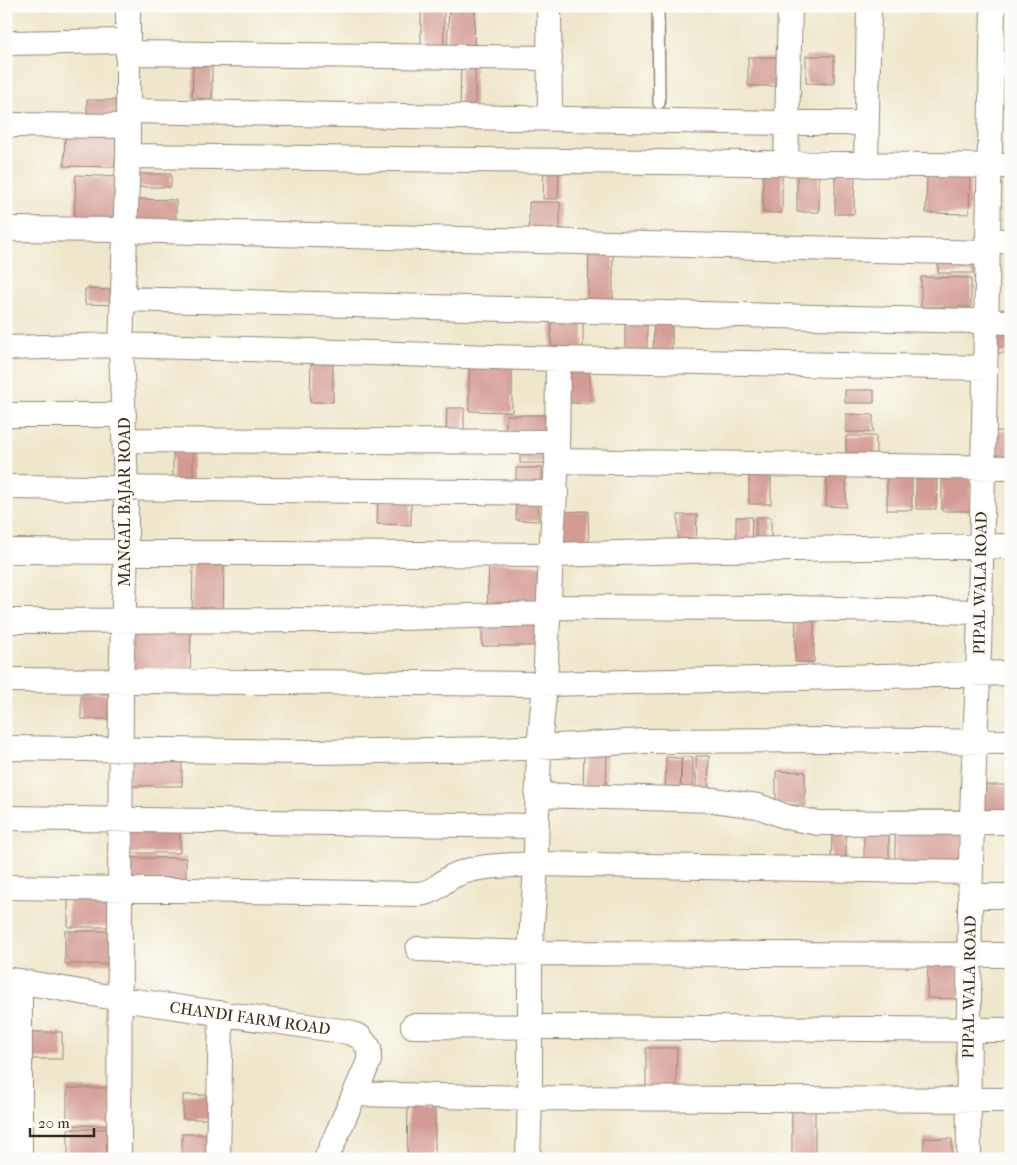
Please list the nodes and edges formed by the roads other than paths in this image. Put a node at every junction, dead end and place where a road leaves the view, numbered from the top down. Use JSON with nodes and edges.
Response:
{"nodes":[{"id":1,"x":128,"y":6,"type":"edge"},
{"id":2,"x":549,"y":6,"type":"edge"},
{"id":3,"x":658,"y":6,"type":"edge"},
{"id":4,"x":790,"y":6,"type":"edge"},
{"id":5,"x":869,"y":6,"type":"edge"},
{"id":6,"x":999,"y":20,"type":"edge"},
{"id":7,"x":6,"y":43,"type":"edge"},
{"id":8,"x":128,"y":47,"type":"junction"},
{"id":9,"x":550,"y":58,"type":"junction"},
{"id":10,"x":1001,"y":93,"type":"edge"},
{"id":11,"x":660,"y":103,"type":"dead end"},
{"id":12,"x":128,"y":118,"type":"junction"},
{"id":13,"x":550,"y":119,"type":"junction"},
{"id":14,"x":866,"y":122,"type":"junction"},
{"id":15,"x":787,"y":123,"type":"junction"},
{"id":16,"x":6,"y":126,"type":"edge"},
{"id":17,"x":128,"y":156,"type":"junction"},
{"id":18,"x":786,"y":164,"type":"junction"},
{"id":19,"x":866,"y":165,"type":"junction"},
{"id":20,"x":1000,"y":166,"type":"edge"},
{"id":21,"x":6,"y":229,"type":"edge"},
{"id":22,"x":124,"y":230,"type":"junction"},
{"id":23,"x":1011,"y":241,"type":"edge"},
{"id":24,"x":987,"y":247,"type":"junction"},
{"id":25,"x":122,"y":298,"type":"junction"},
{"id":26,"x":986,"y":322,"type":"junction"},
{"id":27,"x":1011,"y":322,"type":"edge"},
{"id":28,"x":121,"y":346,"type":"junction"},
{"id":29,"x":6,"y":348,"type":"edge"},
{"id":30,"x":558,"y":359,"type":"junction"},
{"id":31,"x":984,"y":368,"type":"junction"},
{"id":32,"x":6,"y":415,"type":"edge"},
{"id":33,"x":124,"y":415,"type":"junction"},
{"id":34,"x":124,"y":440,"type":"junction"},
{"id":35,"x":557,"y":452,"type":"junction"},
{"id":36,"x":982,"y":468,"type":"junction"},
{"id":37,"x":1011,"y":468,"type":"edge"},
{"id":38,"x":6,"y":487,"type":"edge"},
{"id":39,"x":126,"y":488,"type":"junction"},
{"id":40,"x":556,"y":493,"type":"junction"},
{"id":41,"x":981,"y":546,"type":"junction"},
{"id":42,"x":1011,"y":546,"type":"edge"},
{"id":43,"x":6,"y":551,"type":"edge"},
{"id":44,"x":126,"y":552,"type":"junction"},
{"id":45,"x":551,"y":555,"type":"junction"},
{"id":46,"x":980,"y":612,"type":"junction"},
{"id":47,"x":548,"y":614,"type":"junction"},
{"id":48,"x":6,"y":621,"type":"edge"},
{"id":49,"x":124,"y":621,"type":"junction"},
{"id":50,"x":978,"y":673,"type":"junction"},
{"id":51,"x":1011,"y":673,"type":"edge"},
{"id":52,"x":6,"y":680,"type":"edge"},
{"id":53,"x":121,"y":681,"type":"junction"},
{"id":54,"x":545,"y":684,"type":"junction"},
{"id":55,"x":974,"y":740,"type":"junction"},
{"id":56,"x":1011,"y":742,"type":"edge"},
{"id":57,"x":6,"y":748,"type":"edge"},
{"id":58,"x":539,"y":748,"type":"junction"},
{"id":59,"x":120,"y":750,"type":"junction"},
{"id":60,"x":537,"y":795,"type":"junction"},
{"id":61,"x":6,"y":818,"type":"edge"},
{"id":62,"x":121,"y":819,"type":"junction"},
{"id":63,"x":972,"y":822,"type":"junction"},
{"id":64,"x":1011,"y":822,"type":"edge"},
{"id":65,"x":536,"y":826,"type":"junction"},
{"id":66,"x":535,"y":864,"type":"junction"},
{"id":67,"x":971,"y":872,"type":"junction"},
{"id":68,"x":6,"y":887,"type":"edge"},
{"id":69,"x":120,"y":888,"type":"junction"},
{"id":70,"x":970,"y":896,"type":"junction"},
{"id":71,"x":1011,"y":896,"type":"edge"},
{"id":72,"x":418,"y":950,"type":"dead end"},
{"id":73,"x":530,"y":953,"type":"junction"},
{"id":74,"x":969,"y":954,"type":"junction"},
{"id":75,"x":1011,"y":955,"type":"edge"},
{"id":76,"x":13,"y":980,"type":"edge"},
{"id":77,"x":121,"y":999,"type":"junction"},
{"id":78,"x":221,"y":1013,"type":"junction"},
{"id":79,"x":413,"y":1026,"type":"dead end"},
{"id":80,"x":530,"y":1028,"type":"junction"},
{"id":81,"x":968,"y":1030,"type":"junction"},
{"id":82,"x":1011,"y":1030,"type":"edge"},
{"id":83,"x":355,"y":1094,"type":"junction"},
{"id":84,"x":530,"y":1098,"type":"junction"},
{"id":85,"x":968,"y":1099,"type":"junction"},
{"id":86,"x":1011,"y":1100,"type":"edge"},
{"id":87,"x":20,"y":1159,"type":"edge"},
{"id":88,"x":119,"y":1159,"type":"edge"},
{"id":89,"x":218,"y":1159,"type":"edge"},
{"id":90,"x":326,"y":1159,"type":"edge"},
{"id":91,"x":528,"y":1159,"type":"edge"},
{"id":92,"x":969,"y":1159,"type":"edge"}],
"edges":[{"from":1,"to":8,"type":"street","name":"MANGAL BAJAR ROAD"},
{"from":2,"to":9,"type":"street"},
{"from":3,"to":11,"type":"lane"},
{"from":4,"to":15,"type":"street"},
{"from":5,"to":14,"type":"street"},
{"from":6,"to":10,"type":"street","name":"PIPAL WALA ROAD"},
{"from":7,"to":8,"type":"street"},
{"from":8,"to":9,"type":"street"},
{"from":8,"to":12,"type":"street","name":"MANGAL BAJAR ROAD"},
{"from":9,"to":13,"type":"street"},
{"from":10,"to":20,"type":"street","name":"PIPAL WALA ROAD"},
{"from":12,"to":13,"type":"street"},
{"from":12,"to":16,"type":"street"},
{"from":12,"to":17,"type":"street","name":"MANGAL BAJAR ROAD"},
{"from":13,"to":15,"type":"street"},
{"from":14,"to":15,"type":"street"},
{"from":14,"to":19,"type":"street"},
{"from":15,"to":18,"type":"street"},
{"from":17,"to":18,"type":"street"},
{"from":17,"to":22,"type":"street","name":"MANGAL BAJAR ROAD"},
{"from":18,"to":19,"type":"street"},
{"from":19,"to":20,"type":"street"},
{"from":20,"to":24,"type":"street","name":"PIPAL WALA ROAD"},
{"from":21,"to":22,"type":"street"},
{"from":22,"to":24,"type":"street"},
{"from":22,"to":25,"type":"street","name":"MANGAL BAJAR ROAD"},
{"from":23,"to":24,"type":"street"},
{"from":24,"to":26,"type":"street","name":"PIPAL WALA ROAD"},
{"from":25,"to":26,"type":"street"},
{"from":25,"to":28,"type":"street","name":"MANGAL BAJAR ROAD"},
{"from":26,"to":27,"type":"street"},
{"from":26,"to":31,"type":"street","name":"PIPAL WALA ROAD"},
{"from":28,"to":29,"type":"street"},
{"from":28,"to":30,"type":"street"},
{"from":28,"to":33,"type":"street","name":"MANGAL BAJAR ROAD"},
{"from":30,"to":31,"type":"street"},
{"from":30,"to":35,"type":"street"},
{"from":31,"to":36,"type":"street","name":"PIPAL WALA ROAD"},
{"from":32,"to":33,"type":"street"},
{"from":33,"to":34,"type":"street","name":"MANGAL BAJAR ROAD"},
{"from":34,"to":35,"type":"street"},
{"from":34,"to":39,"type":"street","name":"MANGAL BAJAR ROAD"},
{"from":35,"to":36,"type":"street"},
{"from":35,"to":40,"type":"street"},
{"from":36,"to":37,"type":"street"},
{"from":36,"to":41,"type":"street","name":"PIPAL WALA ROAD"},
{"from":38,"to":39,"type":"street"},
{"from":39,"to":40,"type":"street"},
{"from":39,"to":44,"type":"street","name":"MANGAL BAJAR ROAD"},
{"from":40,"to":45,"type":"street"},
{"from":41,"to":42,"type":"street"},
{"from":41,"to":45,"type":"street"},
{"from":41,"to":46,"type":"street","name":"PIPAL WALA ROAD"},
{"from":43,"to":44,"type":"street"},
{"from":44,"to":45,"type":"street"},
{"from":44,"to":49,"type":"street","name":"MANGAL BAJAR ROAD"},
{"from":45,"to":47,"type":"street"},
{"from":46,"to":47,"type":"street"},
{"from":46,"to":50,"type":"street","name":"PIPAL WALA ROAD"},
{"from":47,"to":49,"type":"street"},
{"from":47,"to":54,"type":"street"},
{"from":48,"to":49,"type":"street"},
{"from":49,"to":53,"type":"street","name":"MANGAL BAJAR ROAD"},
{"from":50,"to":51,"type":"street"},
{"from":50,"to":54,"type":"street"},
{"from":50,"to":55,"type":"street","name":"PIPAL WALA ROAD"},
{"from":52,"to":53,"type":"street"},
{"from":53,"to":54,"type":"street"},
{"from":53,"to":59,"type":"street","name":"MANGAL BAJAR ROAD"},
{"from":54,"to":58,"type":"street"},
{"from":55,"to":56,"type":"street"},
{"from":55,"to":58,"type":"street"},
{"from":55,"to":63,"type":"street","name":"PIPAL WALA ROAD"},
{"from":57,"to":59,"type":"street"},
{"from":58,"to":59,"type":"street"},
{"from":58,"to":60,"type":"street"},
{"from":59,"to":62,"type":"street","name":"MANGAL BAJAR ROAD"},
{"from":60,"to":63,"type":"street"},
{"from":60,"to":65,"type":"street"},
{"from":61,"to":62,"type":"street"},
{"from":62,"to":65,"type":"street"},
{"from":62,"to":69,"type":"street","name":"MANGAL BAJAR ROAD"},
{"from":63,"to":64,"type":"street"},
{"from":63,"to":67,"type":"street","name":"PIPAL WALA ROAD"},
{"from":65,"to":66,"type":"street"},
{"from":66,"to":67,"type":"street"},
{"from":66,"to":69,"type":"street"},
{"from":66,"to":73,"type":"street"},
{"from":67,"to":70,"type":"street","name":"PIPAL WALA ROAD"},
{"from":68,"to":69,"type":"street"},
{"from":69,"to":77,"type":"street","name":"MANGAL BAJAR ROAD"},
{"from":70,"to":71,"type":"street"},
{"from":70,"to":74,"type":"street","name":"PIPAL WALA ROAD"},
{"from":72,"to":73,"type":"street"},
{"from":73,"to":74,"type":"street"},
{"from":73,"to":80,"type":"street"},
{"from":74,"to":75,"type":"street"},
{"from":74,"to":81,"type":"street","name":"PIPAL WALA ROAD"},
{"from":76,"to":77,"type":"street","name":"CHANDI FARM ROAD"},
{"from":76,"to":87,"type":"street"},
{"from":77,"to":78,"type":"street","name":"CHANDI FARM ROAD"},
{"from":77,"to":88,"type":"street","name":"MANGAL BAJAR ROAD"},
{"from":78,"to":83,"type":"street","name":"CHANDI FARM ROAD"},
{"from":78,"to":89,"type":"street"},
{"from":79,"to":80,"type":"street"},
{"from":80,"to":81,"type":"street"},
{"from":80,"to":84,"type":"street"},
{"from":81,"to":82,"type":"street"},
{"from":81,"to":85,"type":"street","name":"PIPAL WALA ROAD"},
{"from":83,"to":84,"type":"street"},
{"from":83,"to":90,"type":"street","name":"CHANDI FARM ROAD"},
{"from":84,"to":85,"type":"street"},
{"from":84,"to":91,"type":"street"},
{"from":85,"to":86,"type":"street"},
{"from":85,"to":92,"type":"street","name":"PIPAL WALA ROAD"}]}
